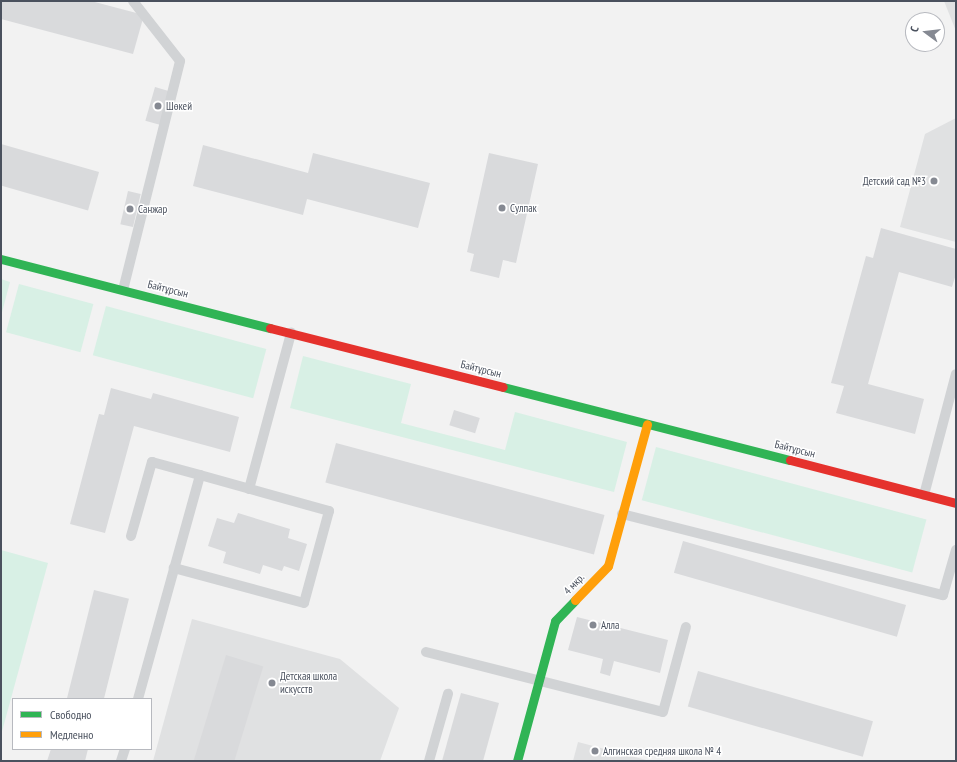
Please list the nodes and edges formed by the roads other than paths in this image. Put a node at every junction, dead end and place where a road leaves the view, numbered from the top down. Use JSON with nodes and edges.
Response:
{"nodes":[{"id":1,"x":133,"y":1,"type":"edge"},
{"id":2,"x":1,"y":259,"type":"edge"},
{"id":3,"x":123,"y":290,"type":"junction"},
{"id":4,"x":291,"y":333,"type":"junction"},
{"id":5,"x":956,"y":376,"type":"edge"},
{"id":6,"x":647,"y":424,"type":"junction"},
{"id":7,"x":200,"y":475,"type":"junction"},
{"id":8,"x":249,"y":489,"type":"junction"},
{"id":9,"x":924,"y":495,"type":"junction"},
{"id":10,"x":956,"y":503,"type":"edge"},
{"id":11,"x":622,"y":514,"type":"junction"},
{"id":12,"x":131,"y":536,"type":"dead end"},
{"id":13,"x":956,"y":550,"type":"edge"},
{"id":14,"x":174,"y":568,"type":"junction"},
{"id":15,"x":686,"y":627,"type":"dead end"},
{"id":16,"x":426,"y":652,"type":"dead end"},
{"id":17,"x":539,"y":681,"type":"junction"},
{"id":18,"x":448,"y":694,"type":"dead end"},
{"id":19,"x":138,"y":698,"type":"edge"},
{"id":20,"x":124,"y":750,"type":"edge"},
{"id":21,"x":121,"y":761,"type":"edge"},
{"id":22,"x":429,"y":761,"type":"edge"},
{"id":23,"x":517,"y":761,"type":"edge"}],
"edges":[{"from":1,"to":3,"type":"lane"},
{"from":2,"to":3,"type":"street","name":"Байтұрсын"},
{"from":3,"to":4,"type":"street","name":"Байтұрсын"},
{"from":4,"to":6,"type":"street","name":"Байтұрсын"},
{"from":4,"to":8,"type":"lane"},
{"from":5,"to":9,"type":"lane"},
{"from":6,"to":9,"type":"street","name":"Байтұрсын"},
{"from":6,"to":11,"type":"street","name":"4 мкр."},
{"from":7,"to":8,"type":"lane"},
{"from":7,"to":12,"type":"lane"},
{"from":7,"to":14,"type":"lane"},
{"from":8,"to":14,"type":"lane"},
{"from":9,"to":10,"type":"street","name":"Байтұрсын"},
{"from":11,"to":13,"type":"lane"},
{"from":11,"to":17,"type":"street","name":"4 мкр."},
{"from":14,"to":19,"type":"lane"},
{"from":15,"to":17,"type":"lane"},
{"from":16,"to":17,"type":"lane"},
{"from":17,"to":23,"type":"street","name":"4 мкр."},
{"from":18,"to":22,"type":"lane"},
{"from":20,"to":21,"type":"lane"}]}
